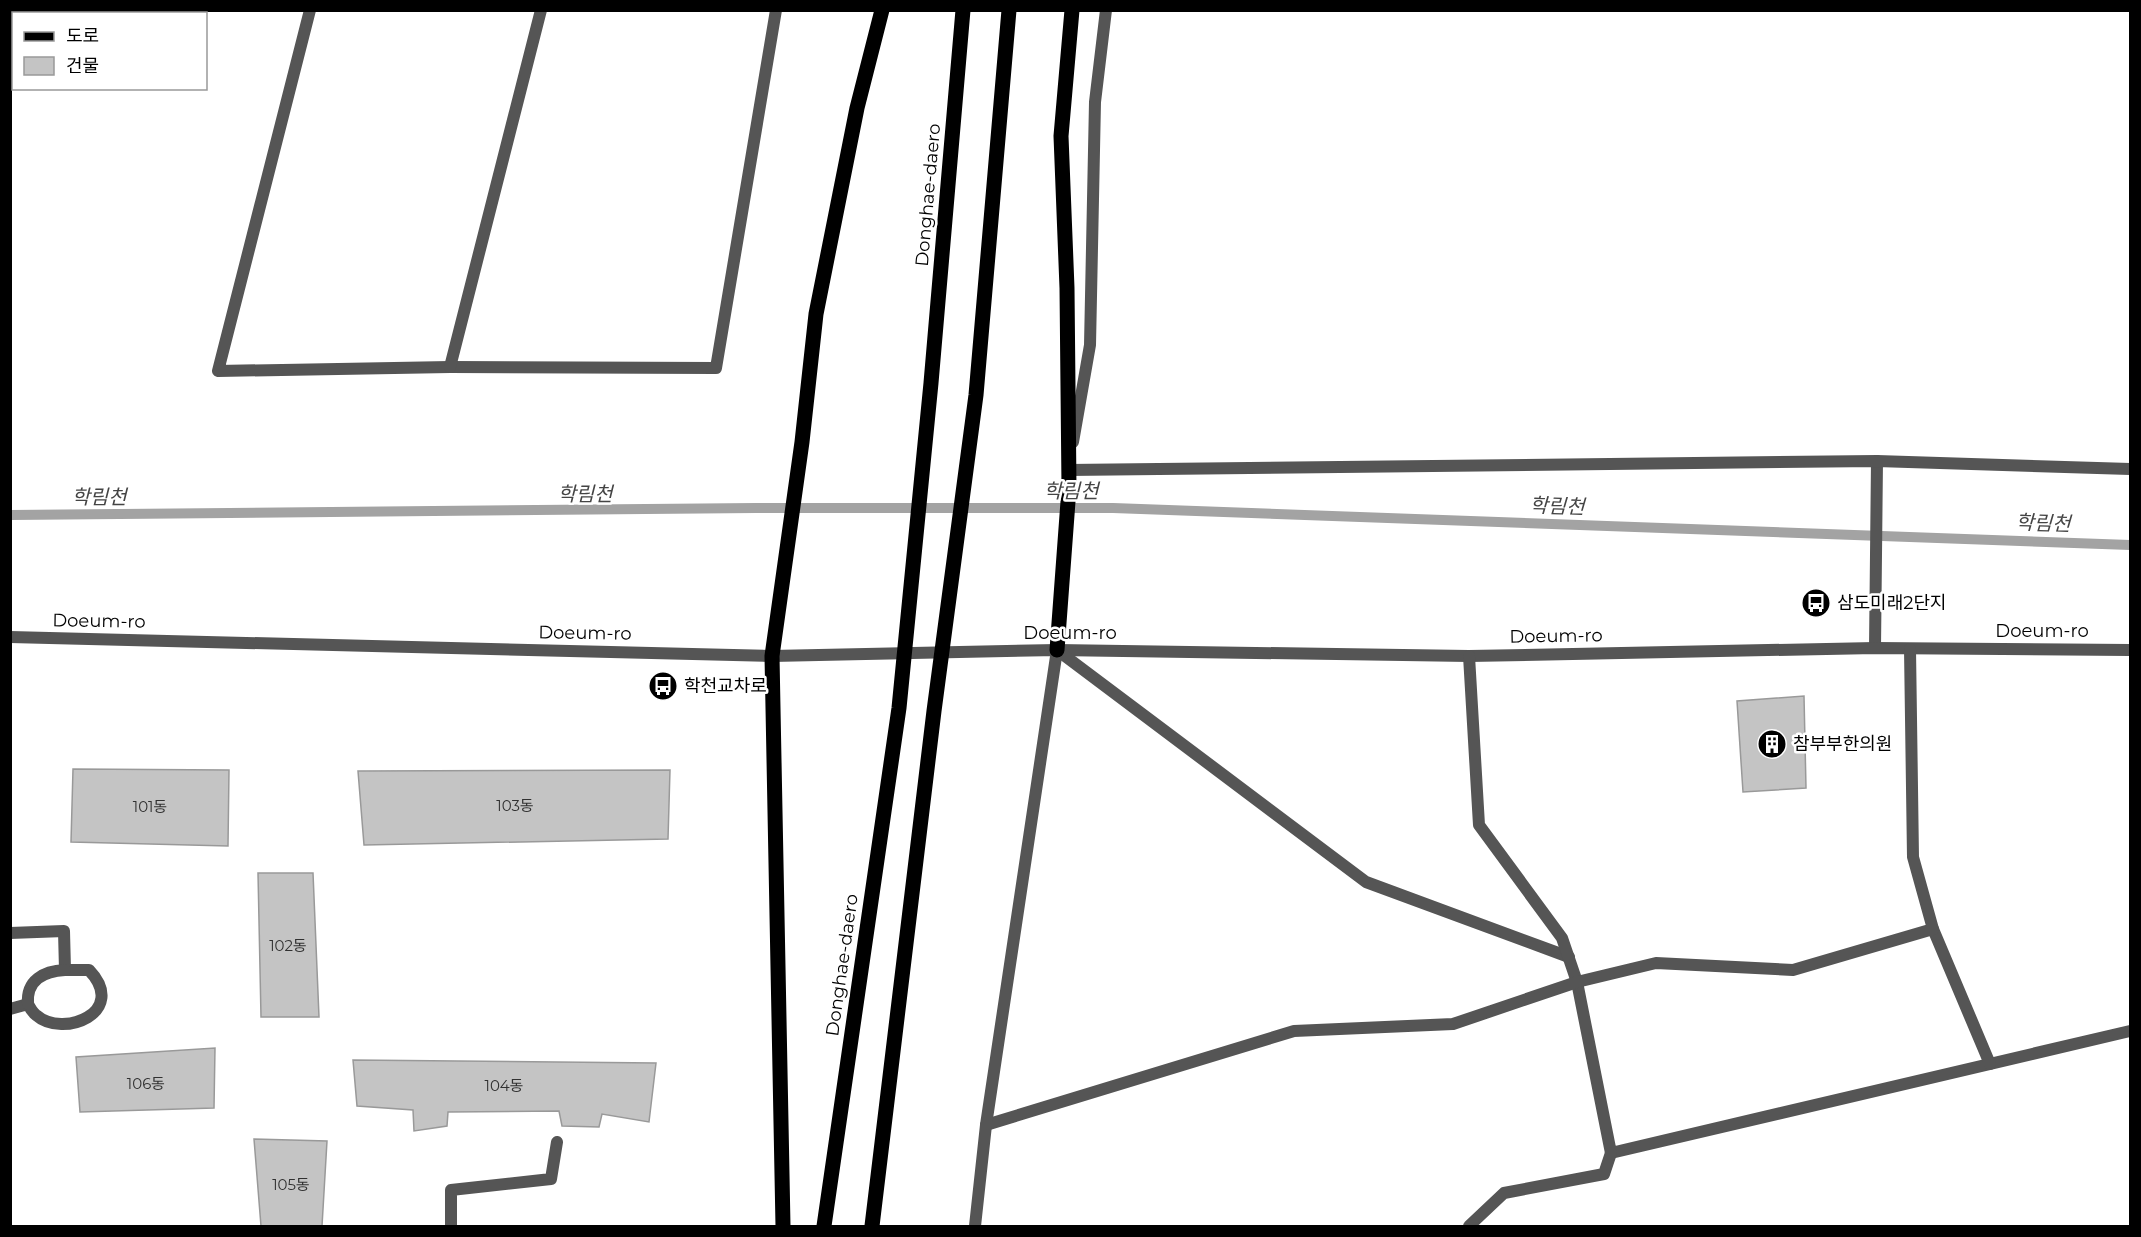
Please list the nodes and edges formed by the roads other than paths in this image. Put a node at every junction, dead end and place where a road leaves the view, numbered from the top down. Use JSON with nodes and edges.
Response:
{"nodes":[{"id":1,"x":310,"y":10,"type":"edge"},
{"id":2,"x":541,"y":10,"type":"edge"},
{"id":3,"x":776,"y":10,"type":"edge"},
{"id":4,"x":882,"y":10,"type":"edge"},
{"id":5,"x":963,"y":10,"type":"edge"},
{"id":6,"x":1009,"y":10,"type":"edge"},
{"id":7,"x":1072,"y":10,"type":"edge"},
{"id":8,"x":1106,"y":10,"type":"edge"},
{"id":9,"x":450,"y":367,"type":"junction"},
{"id":10,"x":1877,"y":461,"type":"junction"},
{"id":11,"x":1068,"y":470,"type":"junction"},
{"id":12,"x":2130,"y":470,"type":"edge"},
{"id":13,"x":10,"y":637,"type":"edge"},
{"id":14,"x":1875,"y":648,"type":"junction"},
{"id":15,"x":1910,"y":649,"type":"junction"},
{"id":16,"x":1057,"y":650,"type":"junction"},
{"id":17,"x":2130,"y":650,"type":"edge"},
{"id":18,"x":772,"y":656,"type":"junction"},
{"id":19,"x":1469,"y":656,"type":"junction"},
{"id":20,"x":1933,"y":929,"type":"junction"},
{"id":21,"x":10,"y":933,"type":"edge"},
{"id":22,"x":1569,"y":957,"type":"junction"},
{"id":23,"x":65,"y":970,"type":"junction"},
{"id":24,"x":1577,"y":982,"type":"junction"},
{"id":25,"x":28,"y":1004,"type":"junction"},
{"id":26,"x":10,"y":1009,"type":"edge"},
{"id":27,"x":2130,"y":1031,"type":"edge"},
{"id":28,"x":1990,"y":1064,"type":"junction"},
{"id":29,"x":986,"y":1125,"type":"junction"},
{"id":30,"x":557,"y":1142,"type":"dead end"},
{"id":31,"x":1611,"y":1153,"type":"junction"},
{"id":32,"x":451,"y":1227,"type":"edge"},
{"id":33,"x":783,"y":1227,"type":"edge"},
{"id":34,"x":824,"y":1227,"type":"edge"},
{"id":35,"x":872,"y":1227,"type":"edge"},
{"id":36,"x":975,"y":1227,"type":"edge"},
{"id":37,"x":1469,"y":1227,"type":"edge"}],
"edges":[{"from":1,"to":9,"type":"street"},
{"from":2,"to":9,"type":"street"},
{"from":3,"to":9,"type":"street"},
{"from":4,"to":18,"type":"main road"},
{"from":5,"to":34,"type":"main road","name":"Donghae-daero"},
{"from":6,"to":35,"type":"main road"},
{"from":7,"to":11,"type":"main road"},
{"from":8,"to":11,"type":"street"},
{"from":10,"to":11,"type":"street"},
{"from":10,"to":12,"type":"street"},
{"from":10,"to":14,"type":"street"},
{"from":11,"to":16,"type":"main road"},
{"from":13,"to":18,"type":"street","name":"Doeum-ro"},
{"from":14,"to":15,"type":"street","name":"Doeum-ro"},
{"from":14,"to":19,"type":"street","name":"Doeum-ro"},
{"from":15,"to":17,"type":"street","name":"Doeum-ro"},
{"from":15,"to":20,"type":"street"},
{"from":16,"to":18,"type":"street","name":"Doeum-ro"},
{"from":16,"to":19,"type":"street","name":"Doeum-ro"},
{"from":16,"to":22,"type":"street"},
{"from":16,"to":29,"type":"street"},
{"from":18,"to":33,"type":"main road"},
{"from":19,"to":22,"type":"street"},
{"from":20,"to":24,"type":"street"},
{"from":20,"to":28,"type":"street"},
{"from":21,"to":23,"type":"street"},
{"from":22,"to":24,"type":"street"},
{"from":23,"to":25,"type":"street"},
{"from":23,"to":25,"type":"street"},
{"from":24,"to":29,"type":"street"},
{"from":24,"to":31,"type":"street"},
{"from":25,"to":26,"type":"street"},
{"from":27,"to":28,"type":"street"},
{"from":28,"to":31,"type":"street"},
{"from":29,"to":36,"type":"street"},
{"from":30,"to":32,"type":"street"},
{"from":31,"to":37,"type":"street"}]}
